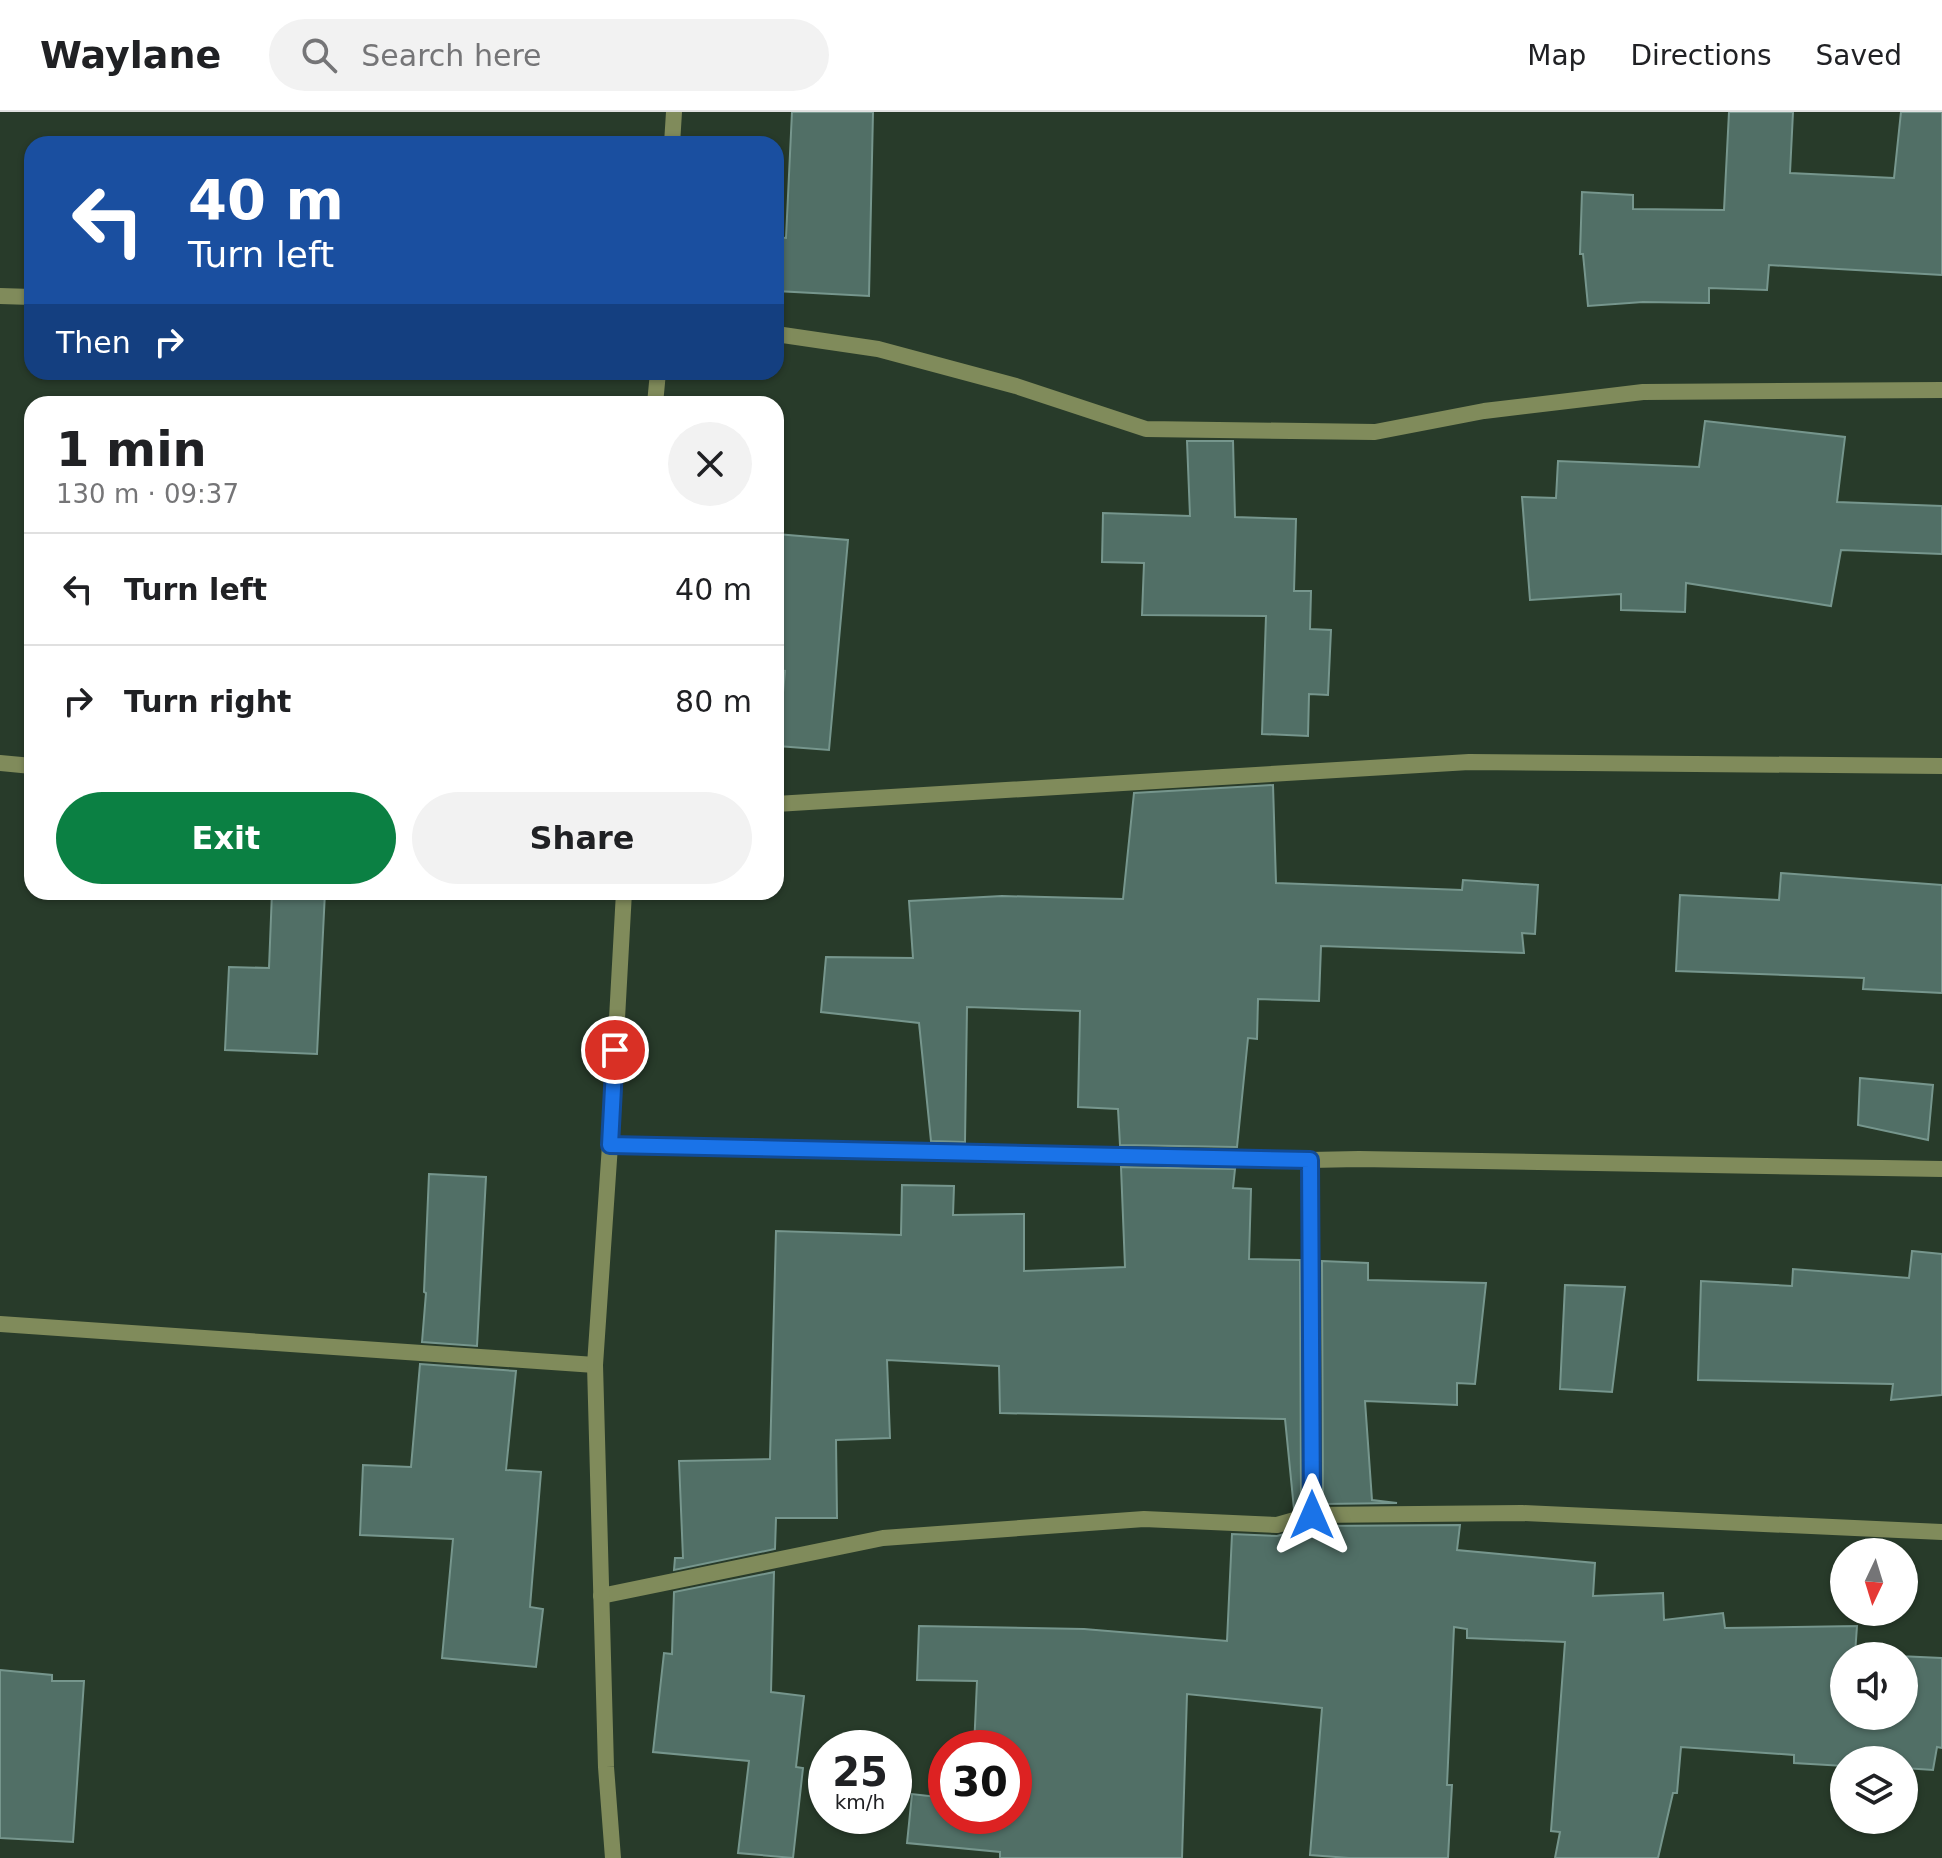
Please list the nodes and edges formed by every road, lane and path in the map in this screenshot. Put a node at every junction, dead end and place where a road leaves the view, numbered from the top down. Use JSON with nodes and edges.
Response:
{"nodes":[{"id":1,"x":674,"y":112,"type":"edge"},
{"id":2,"x":672,"y":136,"type":"edge"},
{"id":3,"x":0,"y":296,"type":"edge"},
{"id":4,"x":24,"y":297,"type":"edge"},
{"id":5,"x":784,"y":335,"type":"edge"},
{"id":6,"x":1942,"y":390,"type":"edge"},
{"id":7,"x":0,"y":763,"type":"edge"},
{"id":8,"x":24,"y":765,"type":"edge"},
{"id":9,"x":1942,"y":766,"type":"edge"},
{"id":10,"x":784,"y":804,"type":"edge"},
{"id":11,"x":624,"y":900,"type":"edge"},
{"id":12,"x":610,"y":1145,"type":"junction"},
{"id":13,"x":1310,"y":1160,"type":"junction"},
{"id":14,"x":1942,"y":1169,"type":"edge"},
{"id":15,"x":0,"y":1324,"type":"edge"},
{"id":16,"x":595,"y":1365,"type":"junction"},
{"id":17,"x":1312,"y":1515,"type":"junction"},
{"id":18,"x":1942,"y":1532,"type":"edge"},
{"id":19,"x":601,"y":1596,"type":"junction"},
{"id":20,"x":613,"y":1858,"type":"edge"}],
"edges":[{"from":1,"to":2,"type":"street"},
{"from":3,"to":4,"type":"street"},
{"from":5,"to":6,"type":"street"},
{"from":7,"to":8,"type":"street"},
{"from":9,"to":10,"type":"street"},
{"from":11,"to":12,"type":"street"},
{"from":12,"to":13,"type":"street"},
{"from":12,"to":16,"type":"street"},
{"from":13,"to":14,"type":"street"},
{"from":13,"to":17,"type":"street"},
{"from":15,"to":16,"type":"street"},
{"from":16,"to":19,"type":"street"},
{"from":17,"to":18,"type":"street"},
{"from":17,"to":19,"type":"street"},
{"from":19,"to":20,"type":"street"}]}
